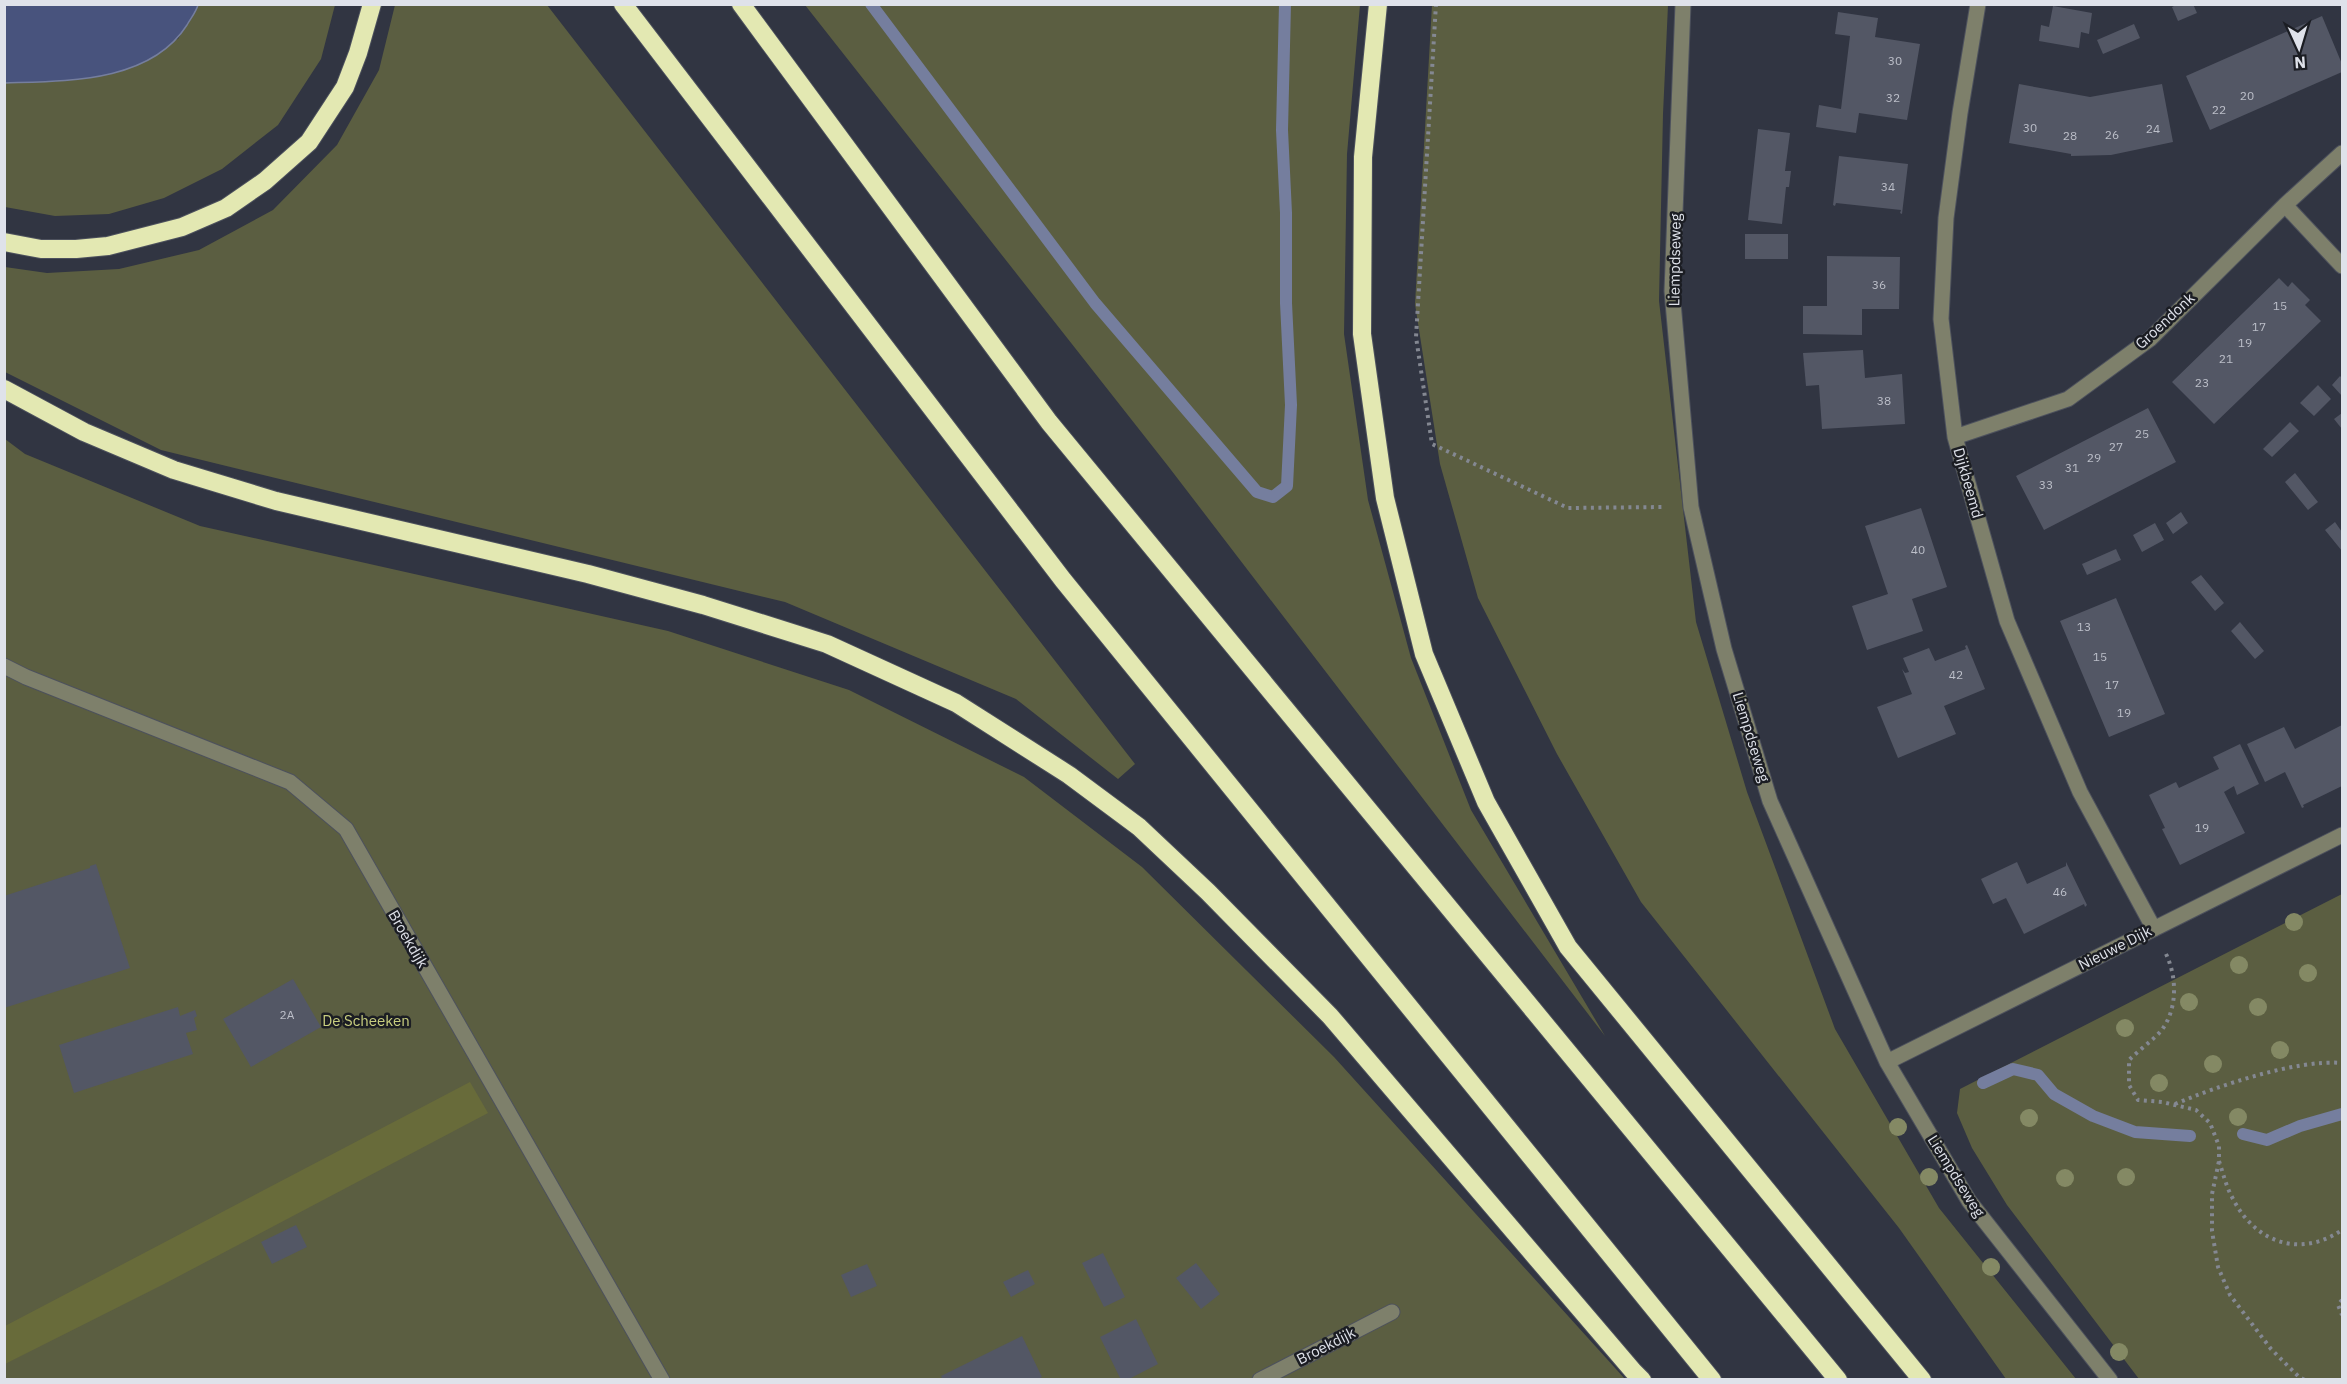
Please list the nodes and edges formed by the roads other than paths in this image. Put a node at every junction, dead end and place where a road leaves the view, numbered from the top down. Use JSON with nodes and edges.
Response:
{"nodes":[{"id":1,"x":372,"y":4,"type":"edge"},
{"id":2,"x":623,"y":4,"type":"edge"},
{"id":3,"x":741,"y":4,"type":"edge"},
{"id":4,"x":1378,"y":4,"type":"edge"},
{"id":5,"x":1683,"y":4,"type":"edge"},
{"id":6,"x":1978,"y":4,"type":"edge"},
{"id":7,"x":2343,"y":153,"type":"edge"},
{"id":8,"x":2285,"y":205,"type":"junction"},
{"id":9,"x":4,"y":242,"type":"edge"},
{"id":10,"x":2343,"y":266,"type":"edge"},
{"id":11,"x":4,"y":388,"type":"edge"},
{"id":12,"x":1954,"y":437,"type":"junction"},
{"id":13,"x":4,"y":666,"type":"edge"},
{"id":14,"x":2343,"y":836,"type":"edge"},
{"id":15,"x":2154,"y":929,"type":"junction"},
{"id":16,"x":1887,"y":1062,"type":"junction"},
{"id":17,"x":1392,"y":1312,"type":"dead end"},
{"id":18,"x":662,"y":1380,"type":"edge"},
{"id":19,"x":1260,"y":1380,"type":"edge"},
{"id":20,"x":1642,"y":1380,"type":"edge"},
{"id":21,"x":1712,"y":1380,"type":"edge"},
{"id":22,"x":1838,"y":1380,"type":"edge"},
{"id":23,"x":1922,"y":1380,"type":"edge"},
{"id":24,"x":2110,"y":1380,"type":"edge"}],
"edges":[{"from":1,"to":9,"type":"highway"},
{"from":2,"to":21,"type":"highway"},
{"from":3,"to":22,"type":"highway"},
{"from":4,"to":23,"type":"highway"},
{"from":5,"to":16,"type":"street","name":"Liempdseweg"},
{"from":6,"to":12,"type":"street","name":"Dijkbeemd"},
{"from":7,"to":8,"type":"street","name":"Groendonk"},
{"from":8,"to":10,"type":"street"},
{"from":8,"to":12,"type":"street","name":"Groendonk"},
{"from":11,"to":20,"type":"highway"},
{"from":12,"to":15,"type":"street","name":"Dijkbeemd"},
{"from":13,"to":18,"type":"street","name":"Broekdijk"},
{"from":14,"to":15,"type":"street","name":"Nieuwe Dijk"},
{"from":15,"to":16,"type":"street","name":"Nieuwe Dijk"},
{"from":16,"to":24,"type":"street","name":"Liempdseweg"},
{"from":17,"to":19,"type":"street","name":"Broekdijk"}]}
